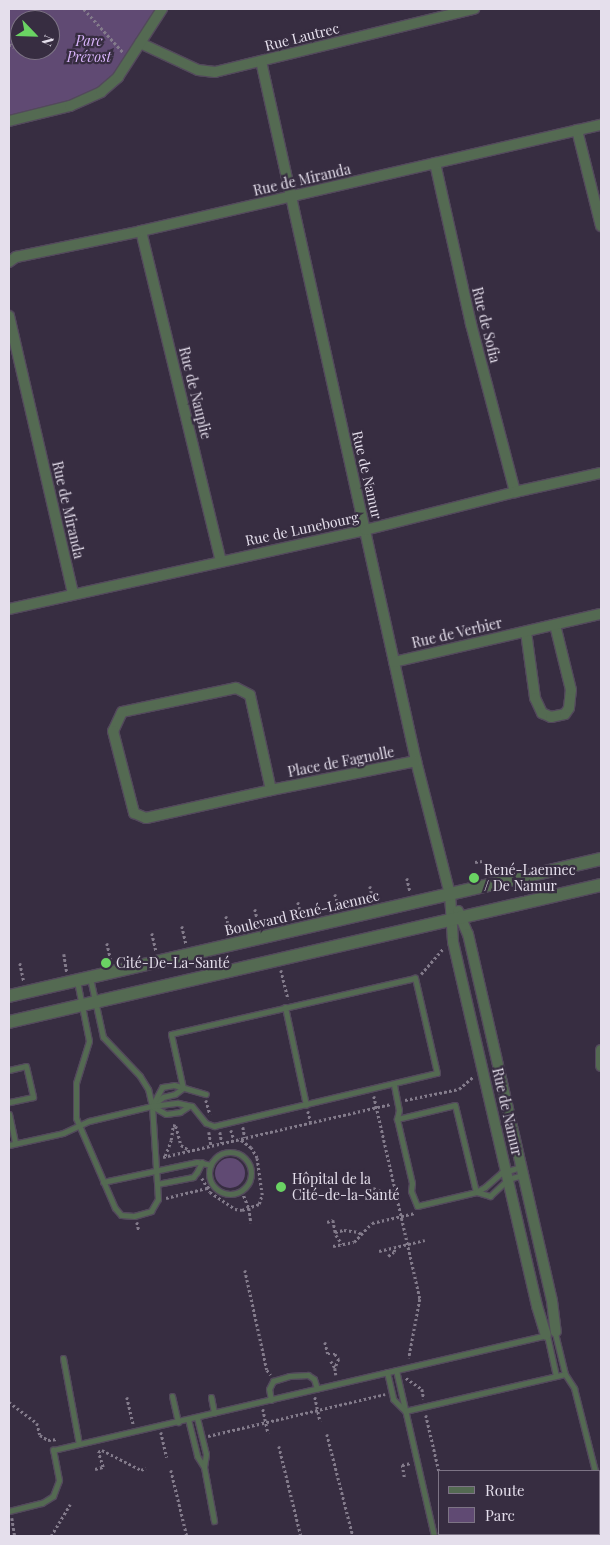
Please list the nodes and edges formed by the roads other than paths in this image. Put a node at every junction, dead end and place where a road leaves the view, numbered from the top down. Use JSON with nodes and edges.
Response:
{"nodes":[{"id":1,"x":162,"y":9,"type":"edge"},
{"id":2,"x":470,"y":9,"type":"edge"},
{"id":3,"x":140,"y":43,"type":"junction"},
{"id":4,"x":261,"y":61,"type":"junction"},
{"id":5,"x":9,"y":121,"type":"edge"},
{"id":6,"x":601,"y":124,"type":"edge"},
{"id":7,"x":578,"y":130,"type":"junction"},
{"id":8,"x":435,"y":163,"type":"junction"},
{"id":9,"x":291,"y":196,"type":"junction"},
{"id":10,"x":601,"y":226,"type":"edge"},
{"id":11,"x":141,"y":231,"type":"junction"},
{"id":12,"x":9,"y":262,"type":"edge"},
{"id":13,"x":9,"y":316,"type":"edge"},
{"id":14,"x":601,"y":473,"type":"edge"},
{"id":15,"x":515,"y":492,"type":"junction"},
{"id":16,"x":365,"y":530,"type":"junction"},
{"id":17,"x":221,"y":561,"type":"junction"},
{"id":18,"x":73,"y":594,"type":"junction"},
{"id":19,"x":9,"y":609,"type":"edge"},
{"id":20,"x":601,"y":614,"type":"edge"},
{"id":21,"x":555,"y":625,"type":"junction"},
{"id":22,"x":526,"y":632,"type":"junction"},
{"id":23,"x":394,"y":662,"type":"junction"},
{"id":24,"x":416,"y":761,"type":"junction"},
{"id":25,"x":271,"y":790,"type":"junction"},
{"id":26,"x":601,"y":859,"type":"edge"},
{"id":27,"x":601,"y":885,"type":"edge"},
{"id":28,"x":450,"y":894,"type":"junction"},
{"id":29,"x":456,"y":919,"type":"junction"},
{"id":30,"x":72,"y":976,"type":"junction"},
{"id":31,"x":90,"y":977,"type":"junction"},
{"id":32,"x":9,"y":996,"type":"edge"},
{"id":33,"x":95,"y":1002,"type":"junction"},
{"id":34,"x":82,"y":1005,"type":"junction"},
{"id":35,"x":285,"y":1007,"type":"junction"},
{"id":36,"x":9,"y":1022,"type":"edge"},
{"id":37,"x":601,"y":1050,"type":"edge"},
{"id":38,"x":601,"y":1066,"type":"edge"},
{"id":39,"x":9,"y":1070,"type":"edge"},
{"id":40,"x":394,"y":1085,"type":"junction"},
{"id":41,"x":184,"y":1088,"type":"junction"},
{"id":42,"x":206,"y":1094,"type":"road end"},
{"id":43,"x":9,"y":1102,"type":"edge"},
{"id":44,"x":306,"y":1105,"type":"junction"},
{"id":45,"x":152,"y":1106,"type":"junction"},
{"id":46,"x":189,"y":1106,"type":"junction"},
{"id":47,"x":9,"y":1114,"type":"edge"},
{"id":48,"x":397,"y":1119,"type":"junction"},
{"id":49,"x":78,"y":1126,"type":"junction"},
{"id":50,"x":16,"y":1143,"type":"junction"},
{"id":51,"x":9,"y":1145,"type":"edge"},
{"id":52,"x":202,"y":1162,"type":"junction"},
{"id":53,"x":211,"y":1165,"type":"junction"},
{"id":54,"x":156,"y":1170,"type":"junction"},
{"id":55,"x":522,"y":1171,"type":"junction"},
{"id":56,"x":507,"y":1175,"type":"junction"},
{"id":57,"x":103,"y":1182,"type":"junction"},
{"id":58,"x":157,"y":1184,"type":"junction"},
{"id":59,"x":476,"y":1192,"type":"junction"},
{"id":60,"x":551,"y":1334,"type":"junction"},
{"id":61,"x":63,"y":1358,"type":"dead end"},
{"id":62,"x":396,"y":1370,"type":"junction"},
{"id":63,"x":388,"y":1372,"type":"junction"},
{"id":64,"x":565,"y":1374,"type":"junction"},
{"id":65,"x":556,"y":1376,"type":"junction"},
{"id":66,"x":317,"y":1389,"type":"junction"},
{"id":67,"x":172,"y":1396,"type":"dead end"},
{"id":68,"x":211,"y":1397,"type":"dead end"},
{"id":69,"x":271,"y":1400,"type":"junction"},
{"id":70,"x":405,"y":1411,"type":"junction"},
{"id":71,"x":214,"y":1413,"type":"junction"},
{"id":72,"x":197,"y":1417,"type":"junction"},
{"id":73,"x":188,"y":1419,"type":"junction"},
{"id":74,"x":178,"y":1422,"type":"junction"},
{"id":75,"x":80,"y":1444,"type":"junction"},
{"id":76,"x":204,"y":1468,"type":"junction"},
{"id":77,"x":595,"y":1470,"type":"edge"},
{"id":78,"x":9,"y":1511,"type":"edge"},
{"id":79,"x":214,"y":1521,"type":"dead end"},
{"id":80,"x":434,"y":1536,"type":"edge"}],
"edges":[{"from":1,"to":3,"type":"street"},
{"from":2,"to":4,"type":"street","name":"Rue Lautrec"},
{"from":3,"to":4,"type":"street","name":"Rue Lautrec"},
{"from":3,"to":5,"type":"street"},
{"from":4,"to":9,"type":"street","name":"Rue de Namur"},
{"from":6,"to":7,"type":"street","name":"Rue de Miranda"},
{"from":7,"to":8,"type":"street","name":"Rue de Miranda"},
{"from":7,"to":10,"type":"street"},
{"from":8,"to":9,"type":"street","name":"Rue de Miranda"},
{"from":8,"to":15,"type":"street","name":"Rue de Sofia"},
{"from":9,"to":11,"type":"street","name":"Rue de Miranda"},
{"from":9,"to":16,"type":"street","name":"Rue de Namur"},
{"from":11,"to":12,"type":"street","name":"Rue de Miranda"},
{"from":11,"to":17,"type":"street","name":"Rue de Nauplie"},
{"from":13,"to":18,"type":"street","name":"Rue de Miranda"},
{"from":14,"to":15,"type":"street","name":"Rue de Lunebourg"},
{"from":15,"to":16,"type":"street","name":"Rue de Lunebourg"},
{"from":16,"to":17,"type":"street","name":"Rue de Lunebourg"},
{"from":16,"to":23,"type":"street","name":"Rue de Namur"},
{"from":17,"to":18,"type":"street","name":"Rue de Lunebourg"},
{"from":18,"to":19,"type":"street","name":"Rue de Lunebourg"},
{"from":20,"to":21,"type":"street","name":"Rue de Verbier"},
{"from":21,"to":22,"type":"street","name":"Rue de Verbier"},
{"from":21,"to":22,"type":"street"},
{"from":22,"to":23,"type":"street","name":"Rue de Verbier"},
{"from":23,"to":24,"type":"street","name":"Rue de Namur"},
{"from":24,"to":25,"type":"street","name":"Place de Fagnolle"},
{"from":24,"to":28,"type":"street","name":"Rue de Namur"},
{"from":25,"to":25,"type":"street","name":"Place de Fagnolle"},
{"from":26,"to":28,"type":"street","name":"Boulevard René-Laennec"},
{"from":27,"to":29,"type":"street"},
{"from":28,"to":29,"type":"street","name":"Rue de Namur"},
{"from":28,"to":31,"type":"street","name":"Boulevard René-Laennec"},
{"from":29,"to":33,"type":"street"},
{"from":29,"to":55,"type":"street","name":"Rue de Namur"},
{"from":29,"to":56,"type":"street","name":"Rue de Namur"},
{"from":30,"to":31,"type":"street","name":"Boulevard René-Laennec"},
{"from":30,"to":32,"type":"street","name":"Boulevard René-Laennec"},
{"from":30,"to":34,"type":"lane"},
{"from":31,"to":33,"type":"lane"},
{"from":33,"to":34,"type":"street"},
{"from":33,"to":45,"type":"lane"},
{"from":34,"to":36,"type":"street"},
{"from":34,"to":49,"type":"lane"},
{"from":35,"to":40,"type":"lane"},
{"from":35,"to":41,"type":"lane"},
{"from":35,"to":44,"type":"lane"},
{"from":37,"to":38,"type":"street"},
{"from":39,"to":43,"type":"lane"},
{"from":40,"to":44,"type":"lane"},
{"from":40,"to":48,"type":"lane"},
{"from":41,"to":42,"type":"lane"},
{"from":41,"to":45,"type":"lane"},
{"from":41,"to":45,"type":"lane"},
{"from":44,"to":46,"type":"lane"},
{"from":45,"to":46,"type":"lane"},
{"from":45,"to":46,"type":"lane"},
{"from":45,"to":49,"type":"lane"},
{"from":45,"to":54,"type":"lane"},
{"from":47,"to":50,"type":"lane"},
{"from":48,"to":59,"type":"lane"},
{"from":48,"to":59,"type":"lane"},
{"from":49,"to":50,"type":"lane"},
{"from":49,"to":57,"type":"lane"},
{"from":50,"to":51,"type":"lane"},
{"from":52,"to":53,"type":"lane"},
{"from":52,"to":54,"type":"lane"},
{"from":52,"to":58,"type":"lane"},
{"from":53,"to":53,"type":"lane"},
{"from":54,"to":57,"type":"lane"},
{"from":54,"to":58,"type":"lane"},
{"from":55,"to":56,"type":"lane"},
{"from":55,"to":56,"type":"lane"},
{"from":55,"to":60,"type":"street","name":"Rue de Namur"},
{"from":56,"to":59,"type":"lane"},
{"from":56,"to":59,"type":"lane"},
{"from":56,"to":60,"type":"street","name":"Rue de Namur"},
{"from":57,"to":58,"type":"lane"},
{"from":60,"to":62,"type":"lane"},
{"from":60,"to":64,"type":"lane"},
{"from":60,"to":65,"type":"lane"},
{"from":61,"to":75,"type":"lane"},
{"from":62,"to":63,"type":"lane"},
{"from":62,"to":70,"type":"lane"},
{"from":63,"to":66,"type":"lane"},
{"from":63,"to":70,"type":"lane"},
{"from":64,"to":65,"type":"lane"},
{"from":64,"to":77,"type":"lane"},
{"from":65,"to":70,"type":"lane"},
{"from":66,"to":69,"type":"lane"},
{"from":66,"to":69,"type":"lane"},
{"from":67,"to":74,"type":"lane"},
{"from":68,"to":71,"type":"lane"},
{"from":69,"to":71,"type":"lane"},
{"from":70,"to":80,"type":"lane"},
{"from":71,"to":72,"type":"lane"},
{"from":72,"to":73,"type":"lane"},
{"from":72,"to":76,"type":"lane"},
{"from":73,"to":74,"type":"lane"},
{"from":73,"to":76,"type":"lane"},
{"from":74,"to":75,"type":"lane"},
{"from":75,"to":78,"type":"lane"},
{"from":76,"to":79,"type":"lane"}]}
